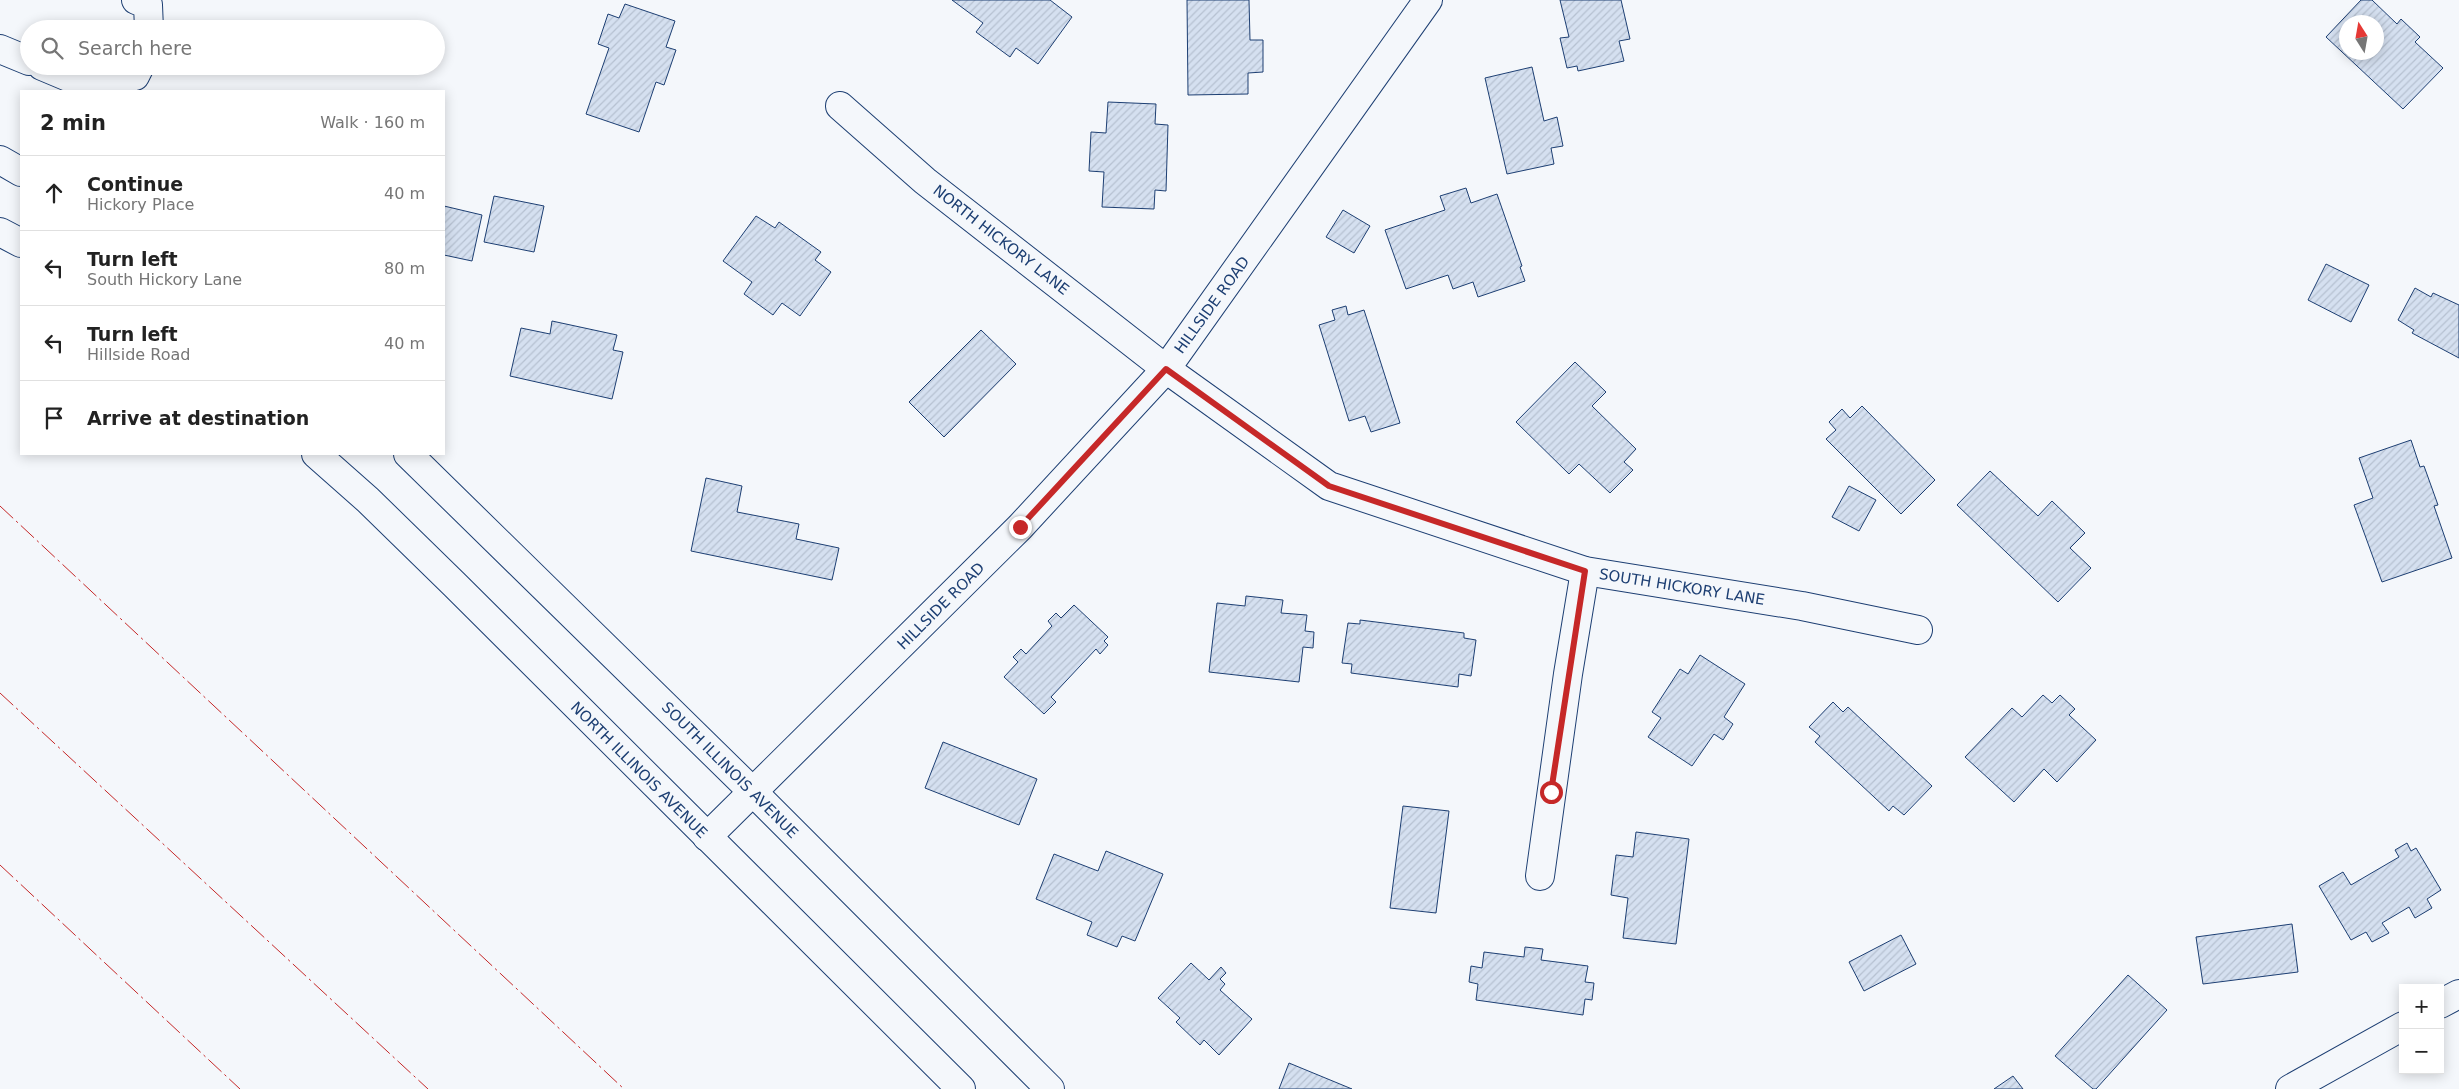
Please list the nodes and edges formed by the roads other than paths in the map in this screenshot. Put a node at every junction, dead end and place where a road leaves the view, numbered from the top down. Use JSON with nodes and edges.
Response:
{"nodes":[{"id":1,"x":136,"y":0,"type":"edge"},
{"id":2,"x":1428,"y":0,"type":"edge"},
{"id":3,"x":149,"y":20,"type":"edge"},
{"id":4,"x":0,"y":49,"type":"edge"},
{"id":5,"x":20,"y":57,"type":"edge"},
{"id":6,"x":63,"y":75,"type":"edge"},
{"id":7,"x":136,"y":75,"type":"edge"},
{"id":8,"x":840,"y":106,"type":"dead end"},
{"id":9,"x":0,"y":160,"type":"edge"},
{"id":10,"x":20,"y":171,"type":"edge"},
{"id":11,"x":0,"y":232,"type":"edge"},
{"id":12,"x":20,"y":242,"type":"edge"},
{"id":13,"x":1166,"y":369,"type":"junction"},
{"id":14,"x":317,"y":455,"type":"edge"},
{"id":15,"x":409,"y":455,"type":"edge"},
{"id":16,"x":1585,"y":571,"type":"junction"},
{"id":17,"x":1918,"y":630,"type":"dead end"},
{"id":18,"x":753,"y":792,"type":"junction"},
{"id":19,"x":707,"y":837,"type":"junction"},
{"id":20,"x":1540,"y":876,"type":"dead end"},
{"id":21,"x":2459,"y":994,"type":"edge"},
{"id":22,"x":2444,"y":1002,"type":"edge"},
{"id":23,"x":2399,"y":1028,"type":"edge"},
{"id":24,"x":961,"y":1089,"type":"edge"},
{"id":25,"x":1050,"y":1089,"type":"edge"},
{"id":26,"x":2290,"y":1089,"type":"edge"}],
"edges":[{"from":1,"to":3,"type":"main road"},
{"from":2,"to":13,"type":"main road","name":"HILLSIDE ROAD"},
{"from":4,"to":5,"type":"main road"},
{"from":6,"to":7,"type":"main road"},
{"from":8,"to":13,"type":"main road","name":"NORTH HICKORY LANE"},
{"from":9,"to":10,"type":"main road"},
{"from":11,"to":12,"type":"main road"},
{"from":13,"to":16,"type":"main road","name":"SOUTH HICKORY LANE"},
{"from":13,"to":18,"type":"main road","name":"HILLSIDE ROAD"},
{"from":14,"to":19,"type":"main road","name":"NORTH ILLINOIS AVENUE"},
{"from":15,"to":18,"type":"main road","name":"SOUTH ILLINOIS AVENUE"},
{"from":16,"to":17,"type":"main road","name":"SOUTH HICKORY LANE"},
{"from":16,"to":20,"type":"main road"},
{"from":18,"to":19,"type":"main road","name":"HILLSIDE ROAD"},
{"from":18,"to":25,"type":"main road","name":"SOUTH ILLINOIS AVENUE"},
{"from":19,"to":24,"type":"main road","name":"NORTH ILLINOIS AVENUE"},
{"from":21,"to":22,"type":"main road"},
{"from":23,"to":26,"type":"main road"}]}
